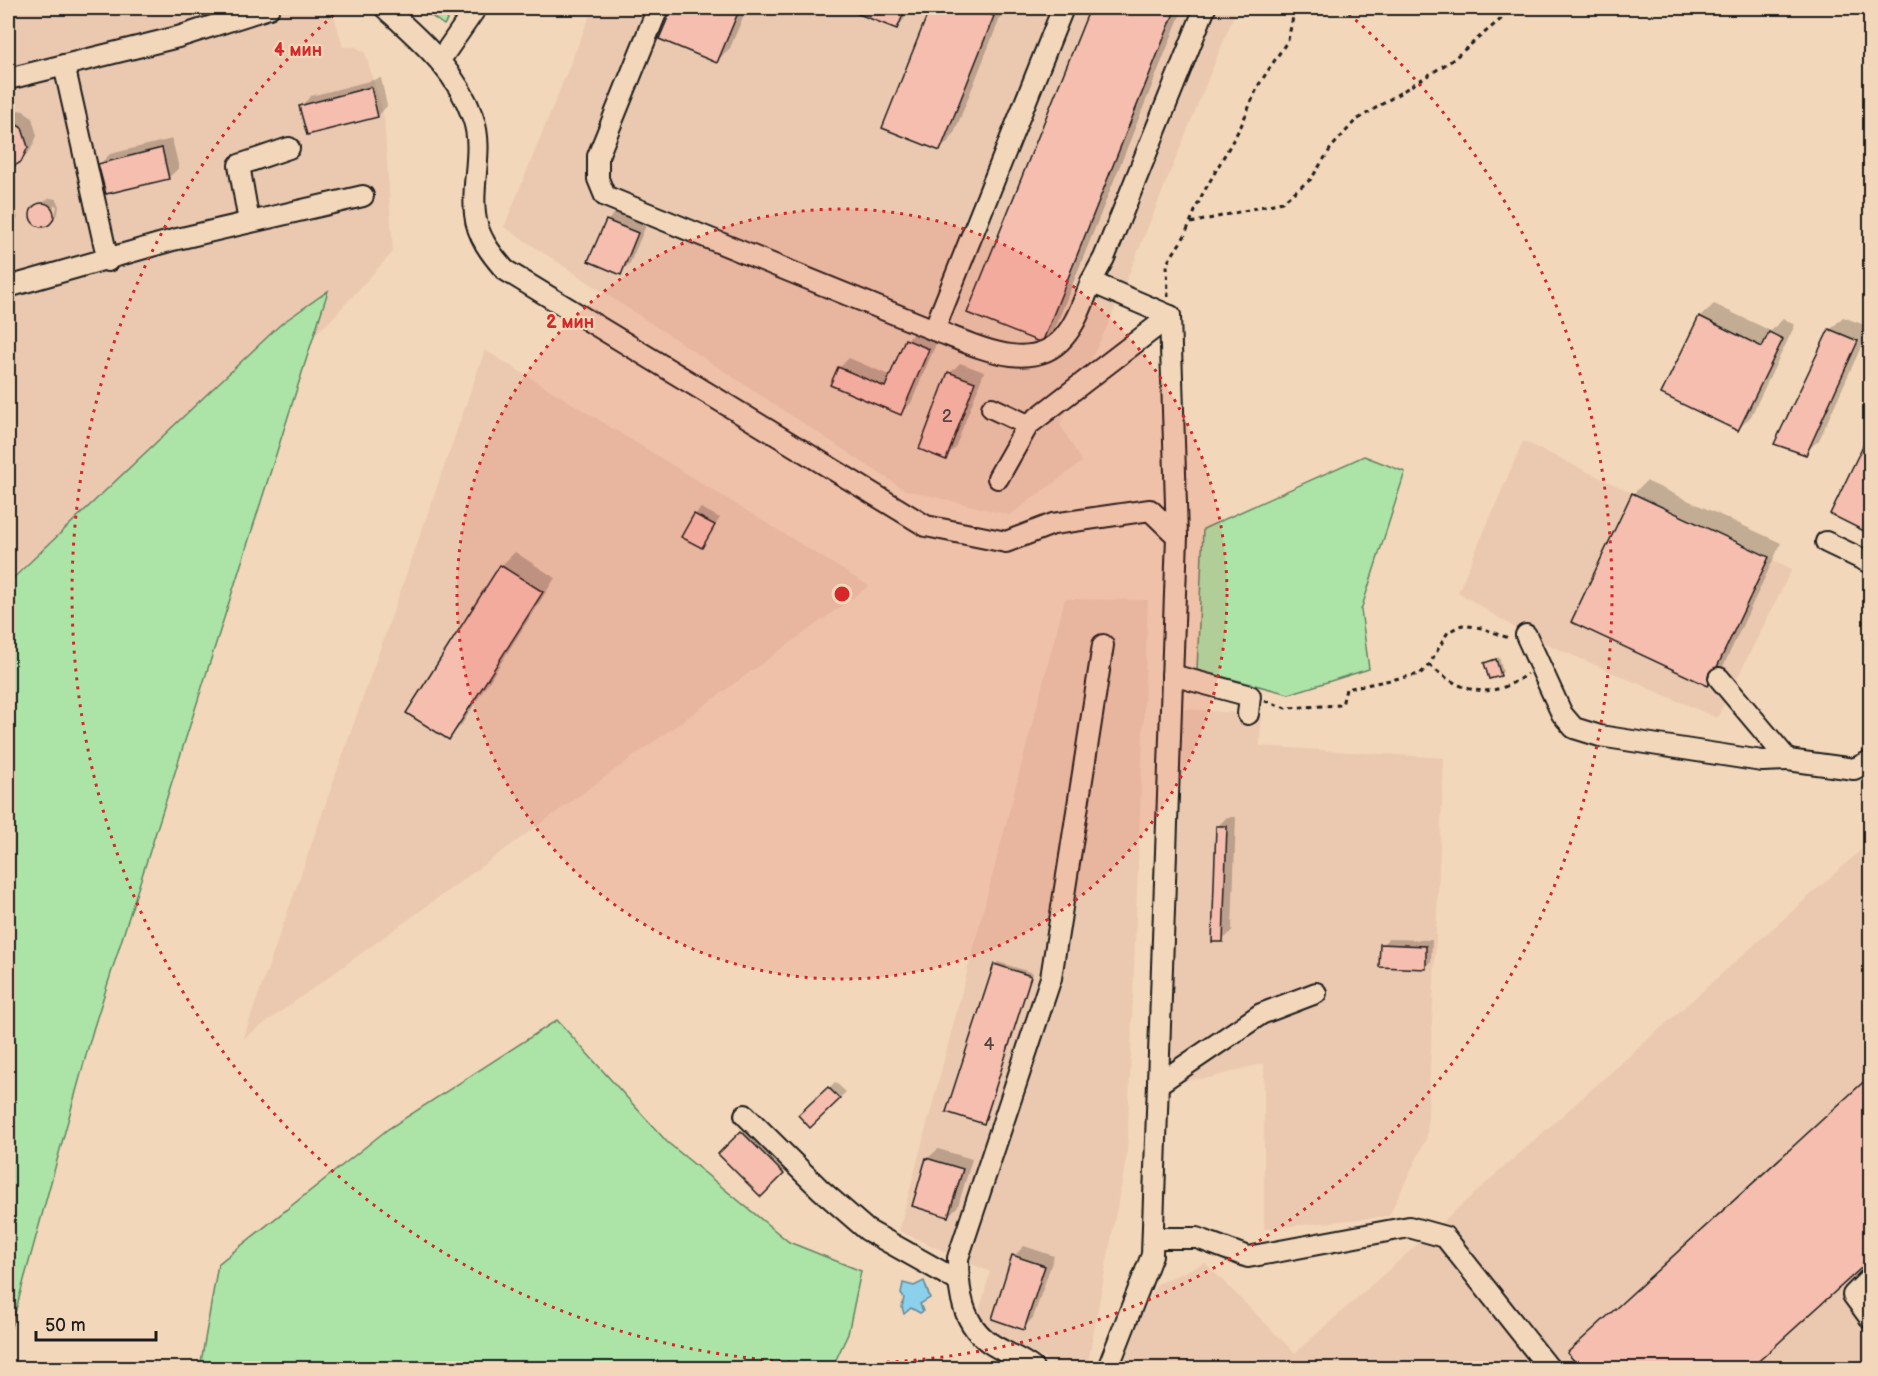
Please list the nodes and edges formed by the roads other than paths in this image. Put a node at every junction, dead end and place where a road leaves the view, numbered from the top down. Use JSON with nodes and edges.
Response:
{"nodes":[{"id":1,"x":269,"y":8,"type":"edge"},
{"id":2,"x":385,"y":8,"type":"edge"},
{"id":3,"x":476,"y":8,"type":"edge"},
{"id":4,"x":658,"y":8,"type":"edge"},
{"id":5,"x":1063,"y":8,"type":"edge"},
{"id":6,"x":1205,"y":8,"type":"edge"},
{"id":7,"x":440,"y":60,"type":"junction"},
{"id":8,"x":64,"y":65,"type":"junction"},
{"id":9,"x":8,"y":80,"type":"edge"},
{"id":10,"x":289,"y":148,"type":"dead end"},
{"id":11,"x":363,"y":196,"type":"dead end"},
{"id":12,"x":249,"y":222,"type":"junction"},
{"id":13,"x":108,"y":261,"type":"junction"},
{"id":14,"x":1091,"y":282,"type":"junction"},
{"id":15,"x":8,"y":287,"type":"edge"},
{"id":16,"x":1170,"y":316,"type":"junction"},
{"id":17,"x":934,"y":330,"type":"junction"},
{"id":18,"x":992,"y":408,"type":"dead end"},
{"id":19,"x":1028,"y":425,"type":"junction"},
{"id":20,"x":998,"y":478,"type":"dead end"},
{"id":21,"x":1177,"y":536,"type":"junction"},
{"id":22,"x":1826,"y":542,"type":"dead end"},
{"id":23,"x":1870,"y":563,"type":"edge"},
{"id":24,"x":1103,"y":645,"type":"dead end"},
{"id":25,"x":1533,"y":648,"type":"road end"},
{"id":26,"x":1172,"y":675,"type":"junction"},
{"id":27,"x":1719,"y":678,"type":"dead end"},
{"id":28,"x":1249,"y":705,"type":"road end"},
{"id":29,"x":1788,"y":760,"type":"junction"},
{"id":30,"x":1870,"y":762,"type":"edge"},
{"id":31,"x":1316,"y":993,"type":"dead end"},
{"id":32,"x":1158,"y":1084,"type":"junction"},
{"id":33,"x":745,"y":1115,"type":"dead end"},
{"id":34,"x":1152,"y":1238,"type":"junction"},
{"id":35,"x":1870,"y":1278,"type":"edge"},
{"id":36,"x":958,"y":1281,"type":"junction"},
{"id":37,"x":1870,"y":1318,"type":"edge"},
{"id":38,"x":1033,"y":1368,"type":"edge"},
{"id":39,"x":1108,"y":1368,"type":"edge"},
{"id":40,"x":1549,"y":1368,"type":"edge"}],
"edges":[{"from":1,"to":8,"type":"street"},
{"from":2,"to":7,"type":"street"},
{"from":3,"to":7,"type":"street"},
{"from":4,"to":17,"type":"street"},
{"from":5,"to":17,"type":"street"},
{"from":6,"to":14,"type":"street"},
{"from":7,"to":21,"type":"street"},
{"from":8,"to":9,"type":"street"},
{"from":8,"to":13,"type":"street"},
{"from":10,"to":12,"type":"street"},
{"from":11,"to":12,"type":"street"},
{"from":12,"to":13,"type":"street"},
{"from":13,"to":15,"type":"street"},
{"from":14,"to":16,"type":"street"},
{"from":14,"to":17,"type":"street"},
{"from":16,"to":19,"type":"street"},
{"from":16,"to":21,"type":"street"},
{"from":18,"to":19,"type":"street"},
{"from":19,"to":20,"type":"street"},
{"from":21,"to":26,"type":"street"},
{"from":22,"to":23,"type":"street"},
{"from":24,"to":36,"type":"street"},
{"from":25,"to":29,"type":"street"},
{"from":26,"to":28,"type":"street"},
{"from":26,"to":32,"type":"street"},
{"from":27,"to":29,"type":"street"},
{"from":29,"to":30,"type":"street"},
{"from":31,"to":32,"type":"street"},
{"from":32,"to":34,"type":"street"},
{"from":33,"to":36,"type":"street"},
{"from":34,"to":39,"type":"street"},
{"from":34,"to":40,"type":"street"},
{"from":35,"to":37,"type":"street"},
{"from":36,"to":38,"type":"street"}]}
